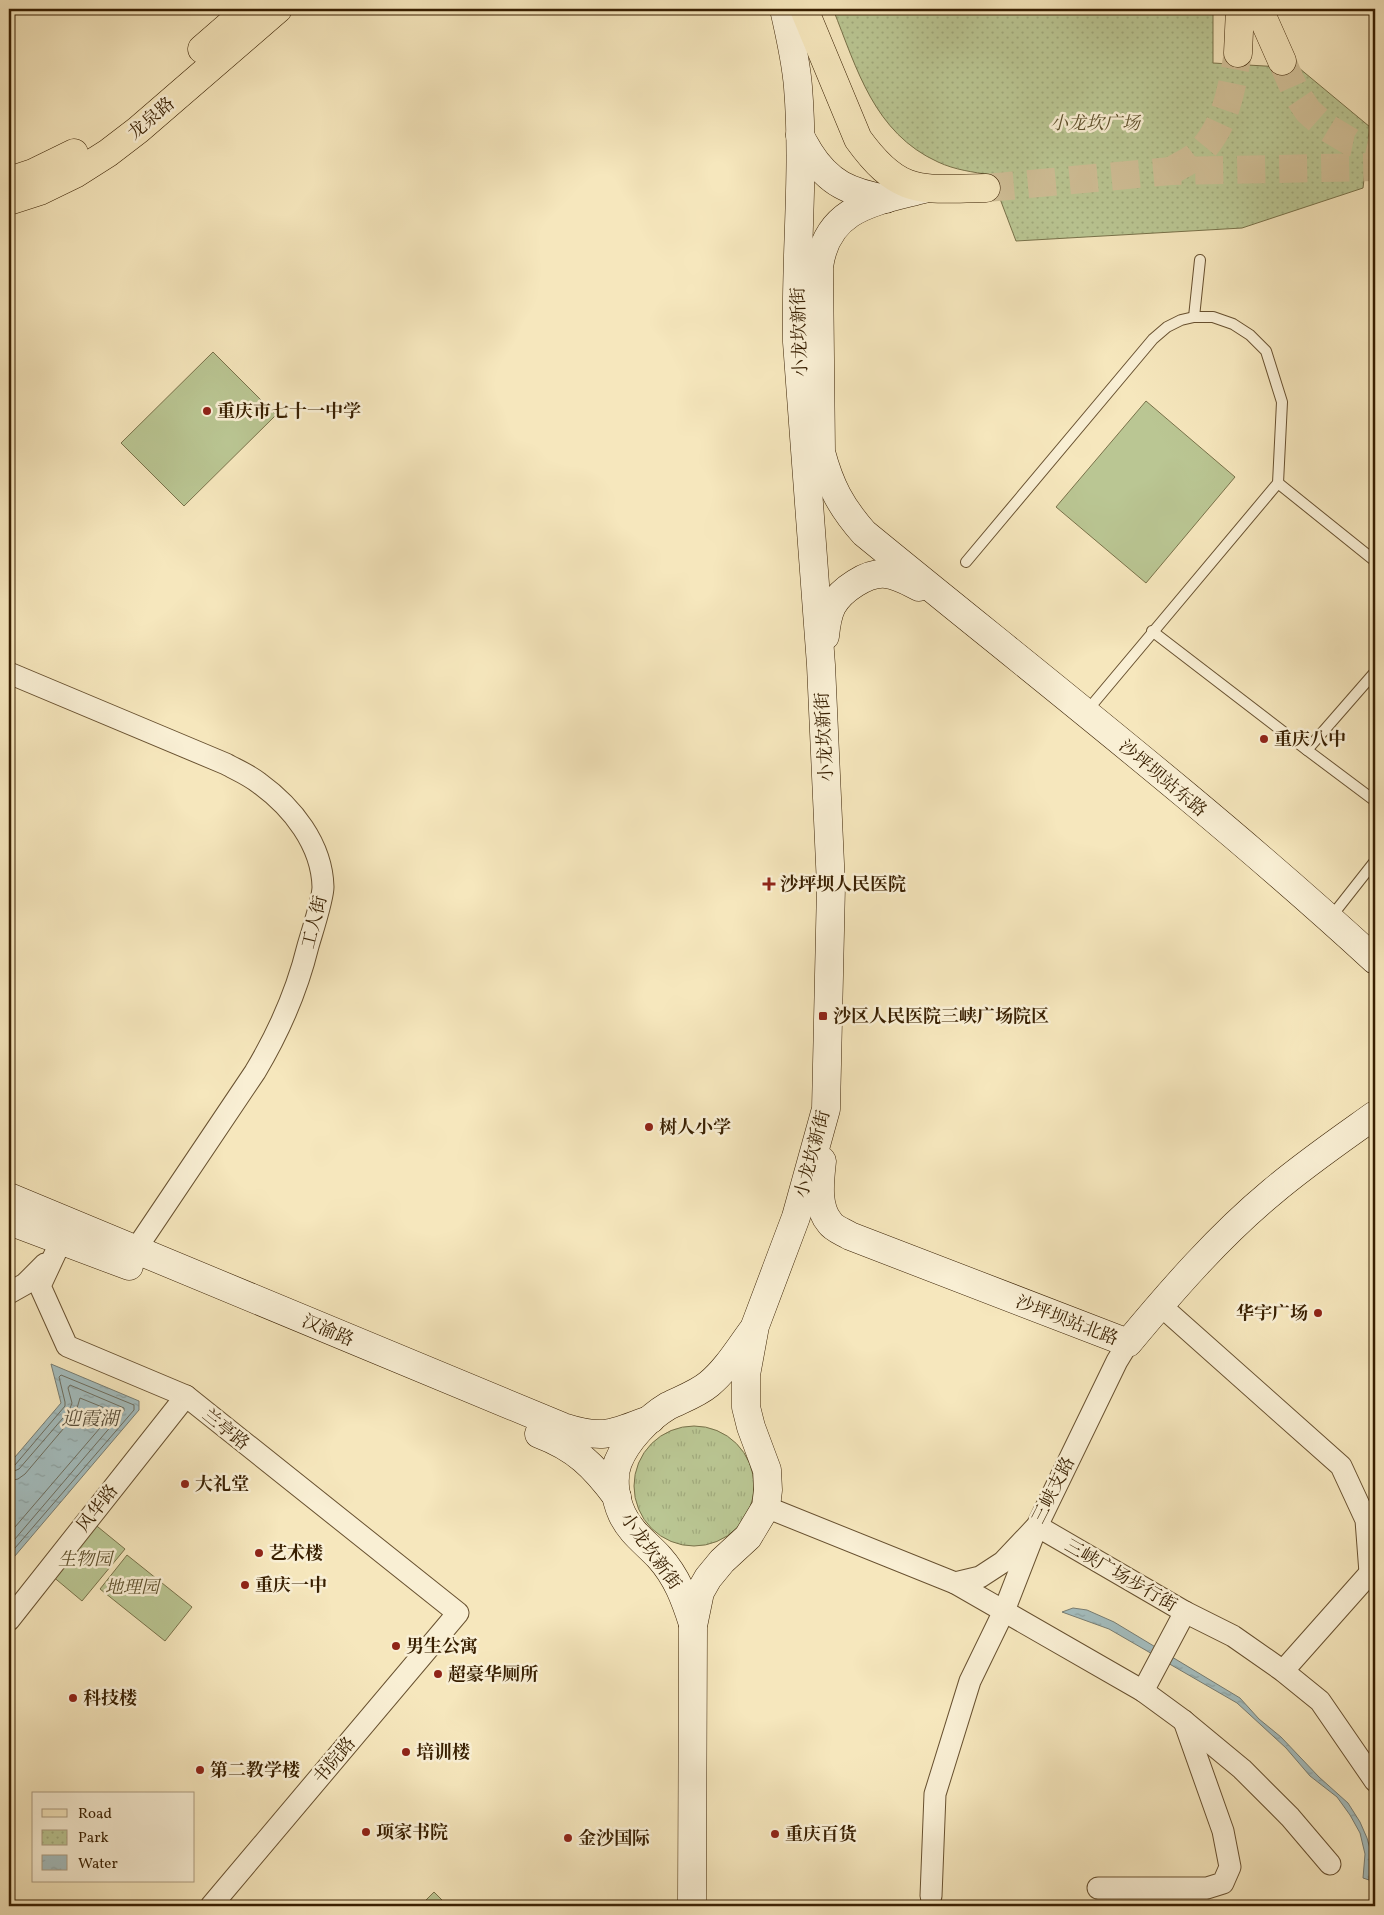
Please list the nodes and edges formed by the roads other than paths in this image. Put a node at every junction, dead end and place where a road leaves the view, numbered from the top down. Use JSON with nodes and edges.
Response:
{"nodes":[{"id":1,"x":248,"y":9,"type":"edge"},
{"id":2,"x":278,"y":9,"type":"edge"},
{"id":3,"x":784,"y":9,"type":"edge"},
{"id":4,"x":804,"y":9,"type":"edge"},
{"id":5,"x":1240,"y":9,"type":"edge"},
{"id":6,"x":1259,"y":9,"type":"edge"},
{"id":7,"x":818,"y":44,"type":"junction"},
{"id":8,"x":1238,"y":53,"type":"tunnel mouth"},
{"id":9,"x":1282,"y":61,"type":"tunnel mouth"},
{"id":10,"x":800,"y":136,"type":"junction"},
{"id":11,"x":27,"y":182,"type":"edge"},
{"id":12,"x":986,"y":188,"type":"tunnel mouth"},
{"id":13,"x":924,"y":189,"type":"junction"},
{"id":14,"x":886,"y":199,"type":"junction"},
{"id":15,"x":9,"y":201,"type":"edge"},
{"id":16,"x":1200,"y":260,"type":"dead end"},
{"id":17,"x":1194,"y":317,"type":"junction"},
{"id":18,"x":1278,"y":483,"type":"junction"},
{"id":19,"x":1375,"y":561,"type":"edge"},
{"id":20,"x":966,"y":562,"type":"dead end"},
{"id":21,"x":947,"y":601,"type":"junction"},
{"id":22,"x":1152,"y":632,"type":"junction"},
{"id":23,"x":821,"y":665,"type":"junction"},
{"id":24,"x":1375,"y":672,"type":"edge"},
{"id":25,"x":9,"y":673,"type":"edge"},
{"id":26,"x":1086,"y":712,"type":"junction"},
{"id":27,"x":1308,"y":750,"type":"junction"},
{"id":28,"x":1375,"y":801,"type":"edge"},
{"id":29,"x":1375,"y":861,"type":"edge"},
{"id":30,"x":1330,"y":918,"type":"junction"},
{"id":31,"x":1375,"y":960,"type":"edge"},
{"id":32,"x":826,"y":1110,"type":"junction"},
{"id":33,"x":1375,"y":1115,"type":"edge"},
{"id":34,"x":9,"y":1197,"type":"edge"},
{"id":35,"x":9,"y":1221,"type":"edge"},
{"id":36,"x":57,"y":1247,"type":"junction"},
{"id":37,"x":136,"y":1250,"type":"junction"},
{"id":38,"x":9,"y":1293,"type":"edge"},
{"id":39,"x":1160,"y":1305,"type":"junction"},
{"id":40,"x":755,"y":1326,"type":"junction"},
{"id":41,"x":1128,"y":1343,"type":"junction"},
{"id":42,"x":186,"y":1396,"type":"junction"},
{"id":43,"x":651,"y":1419,"type":"junction"},
{"id":44,"x":616,"y":1498,"type":"junction"},
{"id":45,"x":766,"y":1507,"type":"junction"},
{"id":46,"x":1037,"y":1526,"type":"junction"},
{"id":47,"x":1373,"y":1576,"type":"edge"},
{"id":48,"x":955,"y":1583,"type":"junction"},
{"id":49,"x":1004,"y":1611,"type":"junction"},
{"id":50,"x":1185,"y":1612,"type":"junction"},
{"id":51,"x":458,"y":1613,"type":"joint"},
{"id":52,"x":9,"y":1620,"type":"edge"},
{"id":53,"x":693,"y":1626,"type":"junction"},
{"id":54,"x":1283,"y":1671,"type":"junction"},
{"id":55,"x":1143,"y":1691,"type":"junction"},
{"id":56,"x":1184,"y":1721,"type":"junction"},
{"id":57,"x":1375,"y":1781,"type":"edge"},
{"id":58,"x":1330,"y":1864,"type":"dead end"},
{"id":59,"x":1098,"y":1888,"type":"dead end"},
{"id":60,"x":931,"y":1896,"type":"dead end"},
{"id":61,"x":1142,"y":1898,"type":"edge"},
{"id":62,"x":211,"y":1906,"type":"edge"},
{"id":63,"x":692,"y":1906,"type":"edge"}],
"edges":[{"from":1,"to":11,"type":"main road","name":"龙泉路"},
{"from":2,"to":11,"type":"main road","name":"龙泉路"},
{"from":3,"to":10,"type":"main road"},
{"from":4,"to":7,"type":"main road"},
{"from":5,"to":8,"type":"main road"},
{"from":6,"to":9,"type":"main road"},
{"from":7,"to":10,"type":"main road"},
{"from":7,"to":13,"type":"main road"},
{"from":10,"to":14,"type":"main road"},
{"from":10,"to":23,"type":"main road","name":"小龙坎新街"},
{"from":11,"to":15,"type":"main road","name":"龙泉路"},
{"from":12,"to":13,"type":"main road"},
{"from":13,"to":14,"type":"main road","name":"小龙坎新街"},
{"from":14,"to":21,"type":"main road","name":"小龙坎新街"},
{"from":16,"to":17,"type":"lane"},
{"from":17,"to":18,"type":"lane"},
{"from":17,"to":20,"type":"lane"},
{"from":18,"to":19,"type":"lane"},
{"from":18,"to":22,"type":"lane"},
{"from":21,"to":23,"type":"main road"},
{"from":21,"to":26,"type":"main road","name":"沙坪坝站东路"},
{"from":22,"to":26,"type":"lane"},
{"from":22,"to":27,"type":"lane"},
{"from":23,"to":32,"type":"main road","name":"小龙坎新街"},
{"from":24,"to":27,"type":"lane"},
{"from":25,"to":37,"type":"street","name":"工人街"},
{"from":26,"to":30,"type":"main road","name":"沙坪坝站东路"},
{"from":27,"to":28,"type":"lane"},
{"from":29,"to":30,"type":"lane"},
{"from":30,"to":31,"type":"main road","name":"沙坪坝站东路"},
{"from":32,"to":40,"type":"main road","name":"小龙坎新街"},
{"from":32,"to":41,"type":"main road","name":"沙坪坝站北路"},
{"from":33,"to":39,"type":"main road","name":"沙坪坝站北路"},
{"from":34,"to":37,"type":"main road","name":"汉渝路"},
{"from":35,"to":36,"type":"main road","name":"汉渝路"},
{"from":36,"to":38,"type":"street"},
{"from":36,"to":42,"type":"street","name":"兰亭路"},
{"from":36,"to":44,"type":"main road","name":"汉渝路"},
{"from":37,"to":43,"type":"main road","name":"汉渝路"},
{"from":39,"to":41,"type":"main road","name":"沙坪坝站北路"},
{"from":39,"to":47,"type":"street"},
{"from":40,"to":43,"type":"main road","name":"小龙坎新街"},
{"from":40,"to":45,"type":"main road","name":"小龙坎新街"},
{"from":41,"to":46,"type":"street","name":"三峡支路"},
{"from":42,"to":51,"type":"street","name":"兰亭路"},
{"from":42,"to":52,"type":"street","name":"风华路"},
{"from":43,"to":44,"type":"main road","name":"小龙坎新街"},
{"from":44,"to":53,"type":"main road","name":"小龙坎新街"},
{"from":45,"to":48,"type":"street"},
{"from":45,"to":53,"type":"main road","name":"小龙坎新街"},
{"from":46,"to":48,"type":"street","name":"三峡支路"},
{"from":46,"to":49,"type":"street"},
{"from":46,"to":50,"type":"street","name":"三峡广场步行街"},
{"from":47,"to":54,"type":"street"},
{"from":48,"to":49,"type":"street"},
{"from":49,"to":55,"type":"street"},
{"from":49,"to":60,"type":"street"},
{"from":50,"to":54,"type":"street","name":"三峡广场步行街"},
{"from":50,"to":55,"type":"street"},
{"from":51,"to":62,"type":"street","name":"书院路"},
{"from":53,"to":63,"type":"main road","name":"小龙坎新街"},
{"from":54,"to":57,"type":"street","name":"三峡广场步行街"},
{"from":55,"to":56,"type":"street"},
{"from":56,"to":58,"type":"street"},
{"from":56,"to":61,"type":"street"},
{"from":59,"to":61,"type":"street"}]}
